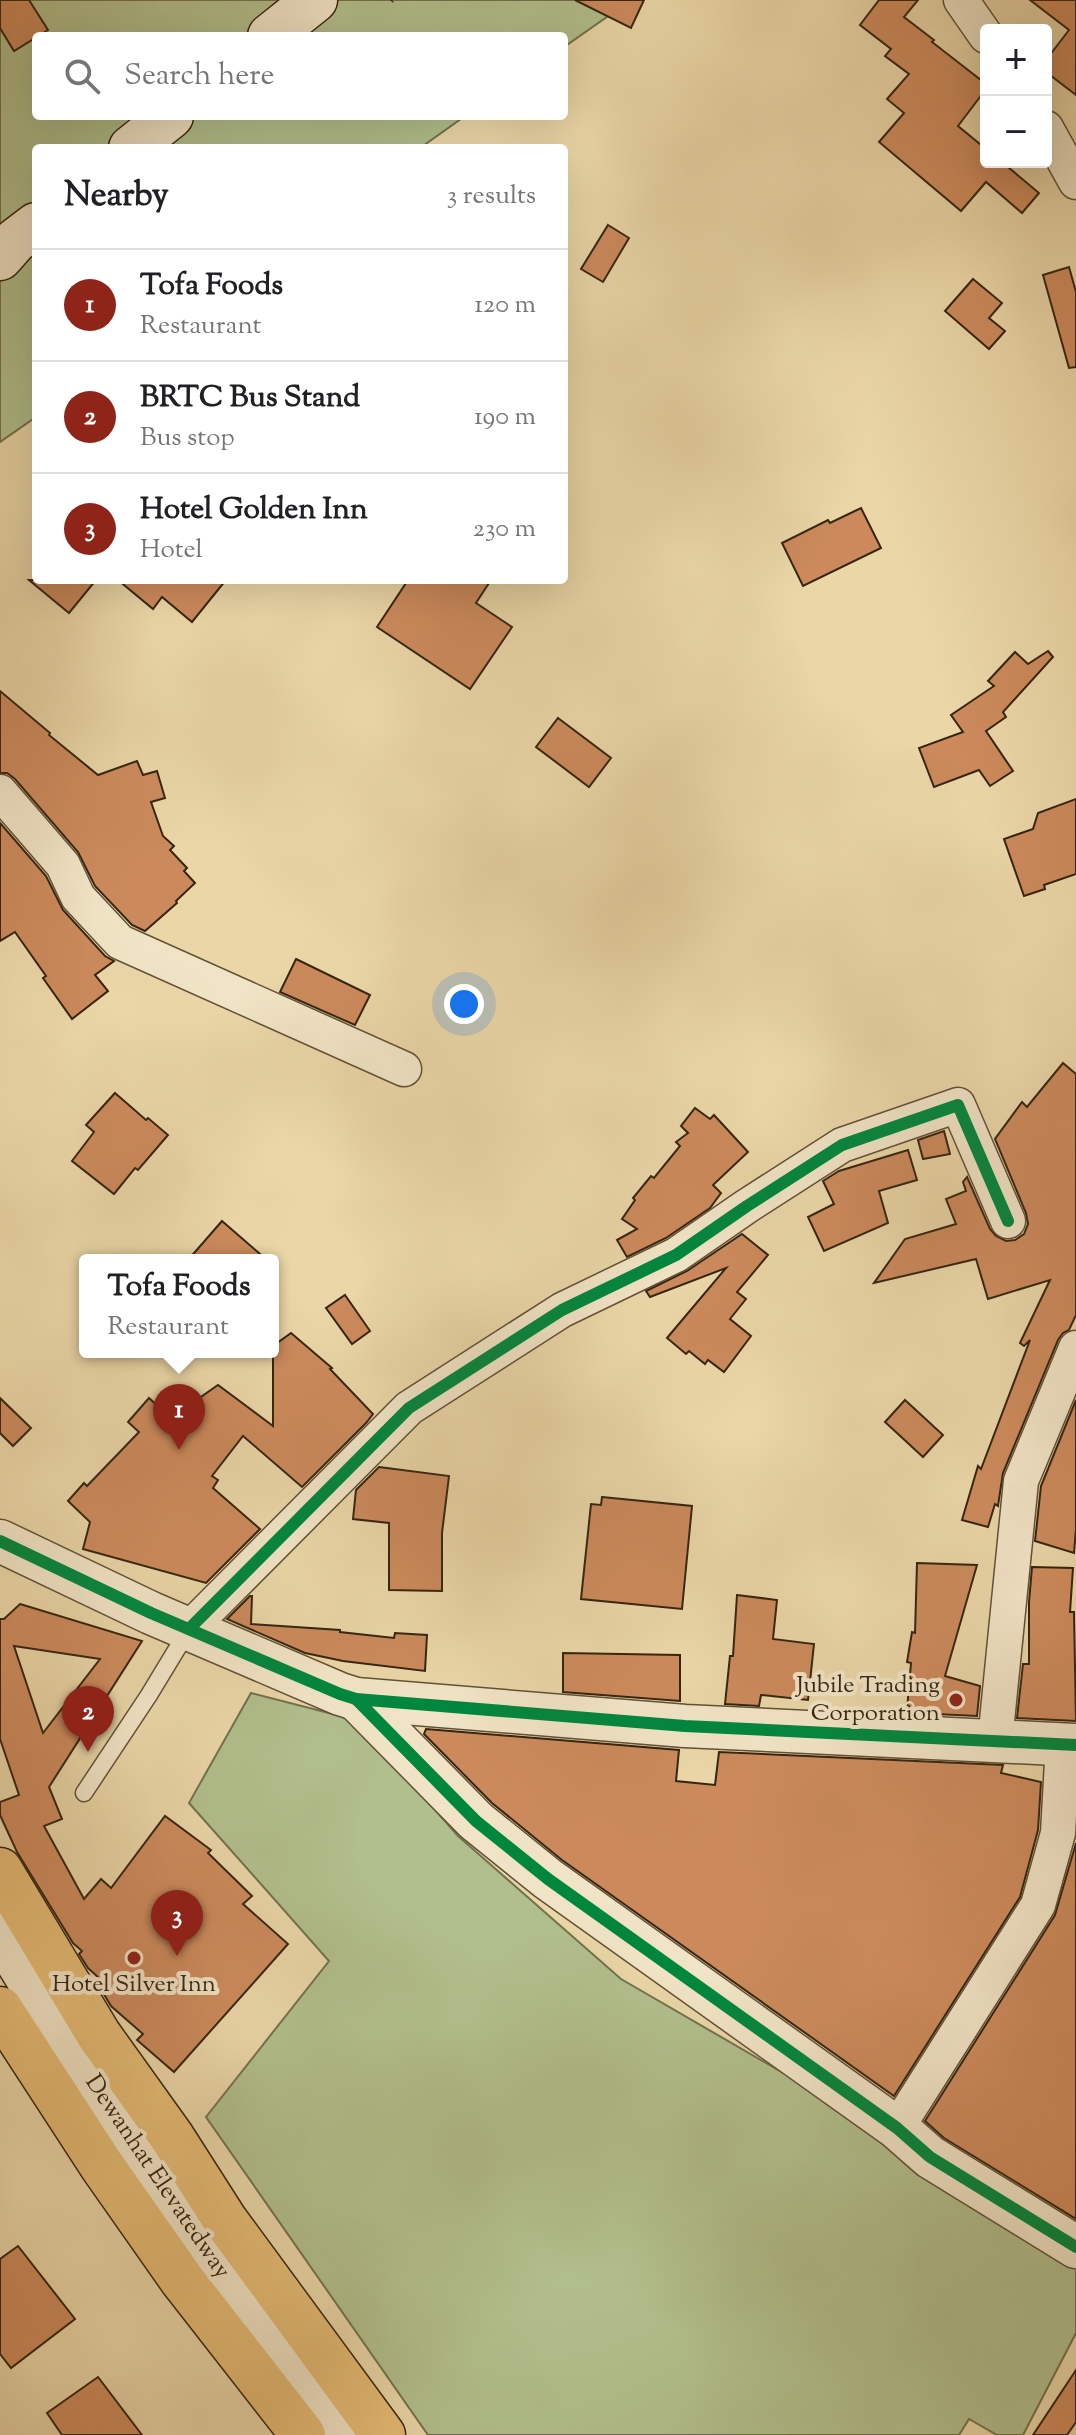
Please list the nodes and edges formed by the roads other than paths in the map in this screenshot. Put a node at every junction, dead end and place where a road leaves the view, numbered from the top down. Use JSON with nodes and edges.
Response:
{"nodes":[{"id":1,"x":315,"y":0,"type":"edge"},
{"id":2,"x":961,"y":0,"type":"edge"},
{"id":3,"x":980,"y":27,"type":"edge"},
{"id":4,"x":275,"y":32,"type":"edge"},
{"id":5,"x":166,"y":120,"type":"edge"},
{"id":6,"x":1052,"y":139,"type":"edge"},
{"id":7,"x":136,"y":144,"type":"edge"},
{"id":8,"x":1076,"y":182,"type":"edge"},
{"id":9,"x":32,"y":228,"type":"edge"},
{"id":10,"x":0,"y":258,"type":"edge"},
{"id":11,"x":0,"y":792,"type":"edge"},
{"id":12,"x":404,"y":1069,"type":"dead end"},
{"id":13,"x":1008,"y":1221,"type":"dead end"},
{"id":14,"x":1076,"y":1348,"type":"edge"},
{"id":15,"x":0,"y":1541,"type":"edge"},
{"id":16,"x":189,"y":1629,"type":"junction"},
{"id":17,"x":356,"y":1699,"type":"junction"},
{"id":18,"x":995,"y":1741,"type":"junction"},
{"id":19,"x":1070,"y":1744,"type":"edge"},
{"id":20,"x":84,"y":1793,"type":"dead end"},
{"id":21,"x":0,"y":1870,"type":"edge"},
{"id":22,"x":0,"y":1932,"type":"edge"},
{"id":23,"x":0,"y":2009,"type":"edge"},
{"id":24,"x":897,"y":2128,"type":"junction"},
{"id":25,"x":1076,"y":2247,"type":"edge"},
{"id":26,"x":328,"y":2430,"type":"edge"},
{"id":27,"x":383,"y":2435,"type":"edge"}],
"edges":[{"from":1,"to":4,"type":"main road"},
{"from":2,"to":3,"type":"street"},
{"from":5,"to":7,"type":"main road"},
{"from":6,"to":8,"type":"street"},
{"from":9,"to":10,"type":"main road"},
{"from":11,"to":12,"type":"street"},
{"from":13,"to":16,"type":"street"},
{"from":14,"to":18,"type":"street"},
{"from":15,"to":16,"type":"street"},
{"from":16,"to":17,"type":"street"},
{"from":16,"to":20,"type":"lane"},
{"from":17,"to":18,"type":"street"},
{"from":17,"to":24,"type":"street"},
{"from":18,"to":19,"type":"street"},
{"from":19,"to":24,"type":"street"},
{"from":21,"to":27,"type":"main road"},
{"from":22,"to":26,"type":"main road","name":"Dewanhat Elevatedway"},
{"from":23,"to":26,"type":"main road"},
{"from":24,"to":25,"type":"street"}]}
